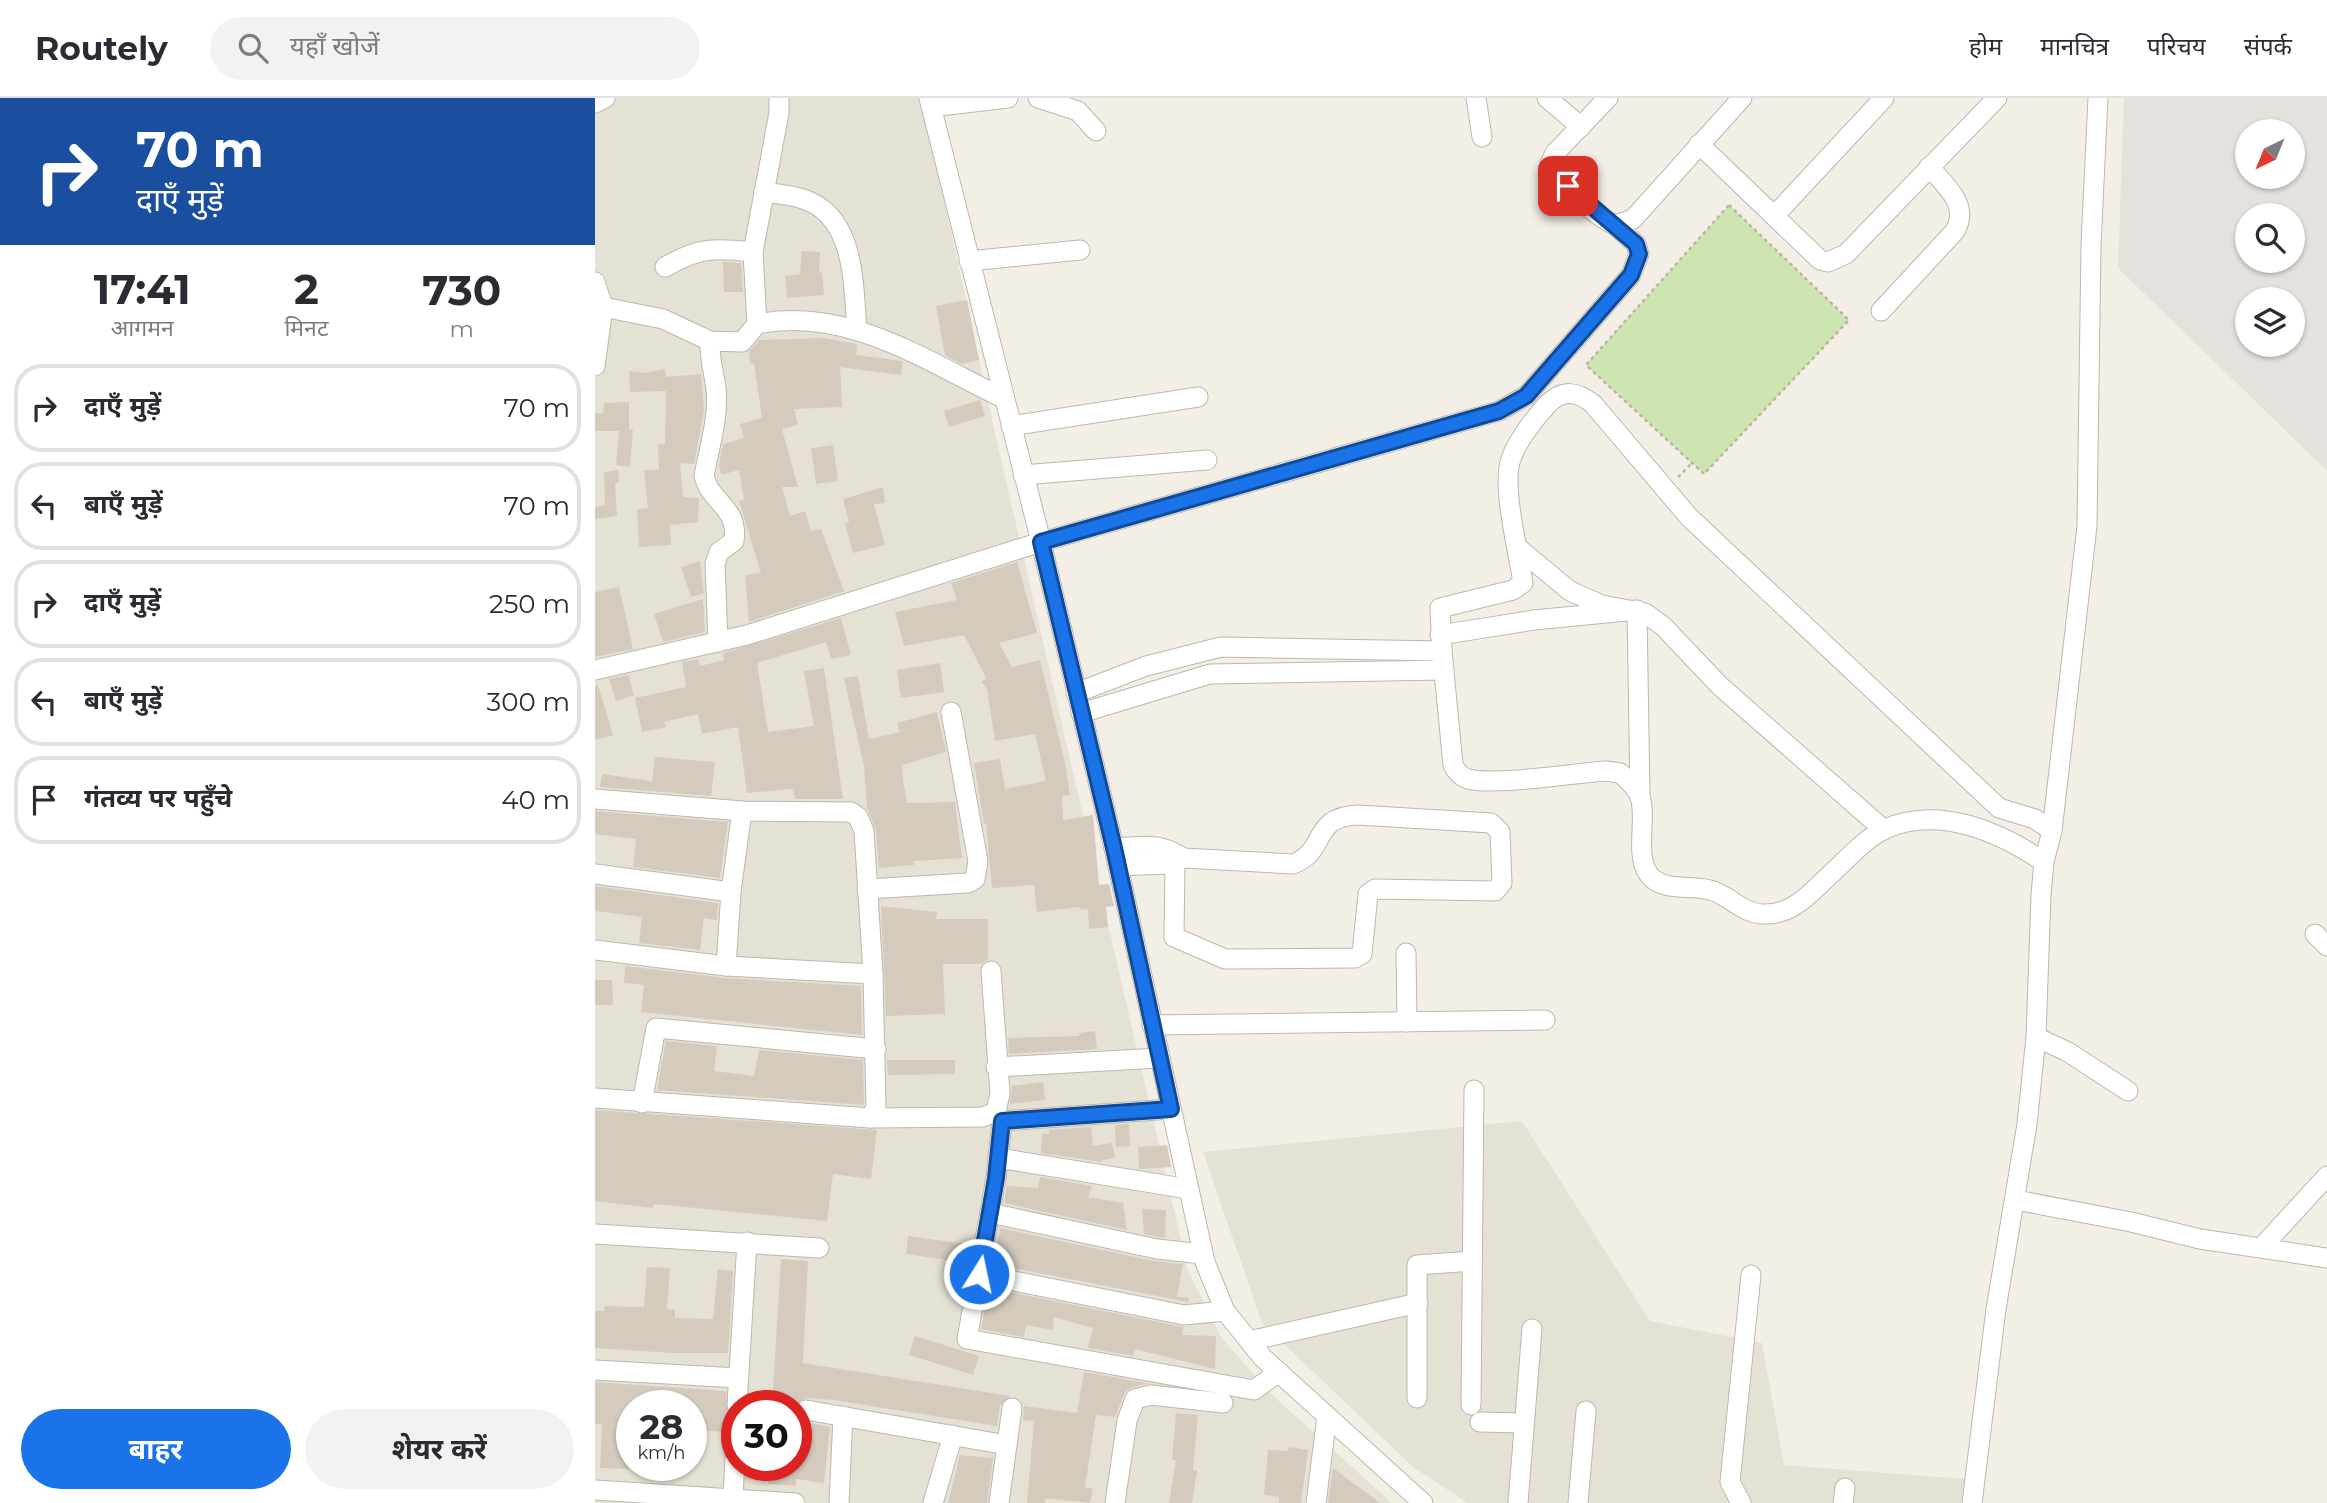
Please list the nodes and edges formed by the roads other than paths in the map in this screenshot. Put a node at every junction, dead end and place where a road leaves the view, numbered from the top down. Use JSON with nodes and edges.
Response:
{"nodes":[{"id":1,"x":605,"y":98,"type":"edge"},
{"id":2,"x":779,"y":98,"type":"edge"},
{"id":3,"x":1008,"y":98,"type":"edge"},
{"id":4,"x":1038,"y":98,"type":"edge"},
{"id":5,"x":1476,"y":98,"type":"edge"},
{"id":6,"x":1548,"y":98,"type":"edge"},
{"id":7,"x":1608,"y":98,"type":"edge"},
{"id":8,"x":1742,"y":98,"type":"edge"},
{"id":9,"x":1884,"y":98,"type":"edge"},
{"id":10,"x":1997,"y":98,"type":"edge"},
{"id":11,"x":2098,"y":98,"type":"edge"},
{"id":12,"x":595,"y":103,"type":"edge"},
{"id":13,"x":930,"y":103,"type":"edge"},
{"id":14,"x":1581,"y":127,"type":"junction"},
{"id":15,"x":1096,"y":131,"type":"dead end"},
{"id":16,"x":1482,"y":137,"type":"dead end"},
{"id":17,"x":1699,"y":144,"type":"junction"},
{"id":18,"x":1929,"y":167,"type":"junction"},
{"id":19,"x":764,"y":192,"type":"junction"},
{"id":20,"x":1774,"y":216,"type":"junction"},
{"id":21,"x":1615,"y":226,"type":"junction"},
{"id":22,"x":1080,"y":250,"type":"dead end"},
{"id":23,"x":753,"y":252,"type":"junction"},
{"id":24,"x":969,"y":261,"type":"junction"},
{"id":25,"x":665,"y":267,"type":"dead end"},
{"id":26,"x":595,"y":282,"type":"edge"},
{"id":27,"x":603,"y":307,"type":"junction"},
{"id":28,"x":1881,"y":311,"type":"dead end"},
{"id":29,"x":757,"y":324,"type":"junction"},
{"id":30,"x":857,"y":329,"type":"junction"},
{"id":31,"x":710,"y":341,"type":"junction"},
{"id":32,"x":595,"y":366,"type":"edge"},
{"id":33,"x":1198,"y":397,"type":"dead end"},
{"id":34,"x":1003,"y":398,"type":"junction"},
{"id":35,"x":1011,"y":426,"type":"junction"},
{"id":36,"x":1207,"y":460,"type":"dead end"},
{"id":37,"x":1023,"y":475,"type":"junction"},
{"id":38,"x":1041,"y":542,"type":"junction"},
{"id":39,"x":1517,"y":547,"type":"junction"},
{"id":40,"x":1637,"y":610,"type":"junction"},
{"id":41,"x":718,"y":642,"type":"junction"},
{"id":42,"x":1332,"y":649,"type":"junction"},
{"id":43,"x":1208,"y":650,"type":"junction"},
{"id":44,"x":1442,"y":652,"type":"junction"},
{"id":45,"x":595,"y":670,"type":"edge"},
{"id":46,"x":1332,"y":672,"type":"junction"},
{"id":47,"x":1210,"y":674,"type":"junction"},
{"id":48,"x":1122,"y":675,"type":"junction"},
{"id":49,"x":1076,"y":693,"type":"junction"},
{"id":50,"x":1132,"y":698,"type":"junction"},
{"id":51,"x":951,"y":712,"type":"dead end"},
{"id":52,"x":1081,"y":713,"type":"junction"},
{"id":53,"x":1640,"y":798,"type":"junction"},
{"id":54,"x":595,"y":799,"type":"edge"},
{"id":55,"x":742,"y":811,"type":"junction"},
{"id":56,"x":1884,"y":830,"type":"junction"},
{"id":57,"x":2053,"y":831,"type":"junction"},
{"id":58,"x":1116,"y":857,"type":"junction"},
{"id":59,"x":1179,"y":860,"type":"junction"},
{"id":60,"x":2044,"y":862,"type":"junction"},
{"id":61,"x":595,"y":874,"type":"edge"},
{"id":62,"x":867,"y":889,"type":"junction"},
{"id":63,"x":731,"y":892,"type":"junction"},
{"id":64,"x":595,"y":950,"type":"edge"},
{"id":65,"x":1406,"y":953,"type":"dead end"},
{"id":66,"x":726,"y":966,"type":"junction"},
{"id":67,"x":991,"y":971,"type":"dead end"},
{"id":68,"x":873,"y":974,"type":"junction"},
{"id":69,"x":1545,"y":1020,"type":"dead end"},
{"id":70,"x":1407,"y":1022,"type":"junction"},
{"id":71,"x":1151,"y":1025,"type":"junction"},
{"id":72,"x":2036,"y":1037,"type":"junction"},
{"id":73,"x":876,"y":1049,"type":"junction"},
{"id":74,"x":1159,"y":1058,"type":"junction"},
{"id":75,"x":996,"y":1067,"type":"junction"},
{"id":76,"x":1473,"y":1090,"type":"dead end"},
{"id":77,"x":2128,"y":1091,"type":"dead end"},
{"id":78,"x":595,"y":1098,"type":"edge"},
{"id":79,"x":642,"y":1103,"type":"junction"},
{"id":80,"x":1171,"y":1109,"type":"junction"},
{"id":81,"x":870,"y":1118,"type":"junction"},
{"id":82,"x":998,"y":1158,"type":"junction"},
{"id":83,"x":2327,"y":1176,"type":"edge"},
{"id":84,"x":1189,"y":1189,"type":"junction"},
{"id":85,"x":2016,"y":1200,"type":"junction"},
{"id":86,"x":990,"y":1213,"type":"junction"},
{"id":87,"x":595,"y":1234,"type":"edge"},
{"id":88,"x":747,"y":1242,"type":"junction"},
{"id":89,"x":819,"y":1248,"type":"dead end"},
{"id":90,"x":2261,"y":1248,"type":"junction"},
{"id":91,"x":1203,"y":1254,"type":"junction"},
{"id":92,"x":2327,"y":1258,"type":"edge"},
{"id":93,"x":1472,"y":1261,"type":"junction"},
{"id":94,"x":979,"y":1274,"type":"junction"},
{"id":95,"x":1751,"y":1275,"type":"dead end"},
{"id":96,"x":1418,"y":1303,"type":"junction"},
{"id":97,"x":1225,"y":1311,"type":"junction"},
{"id":98,"x":1532,"y":1329,"type":"dead end"},
{"id":99,"x":1249,"y":1341,"type":"junction"},
{"id":100,"x":595,"y":1370,"type":"edge"},
{"id":101,"x":1279,"y":1372,"type":"junction"},
{"id":102,"x":739,"y":1378,"type":"junction"},
{"id":103,"x":738,"y":1390,"type":"edge"},
{"id":104,"x":1417,"y":1398,"type":"dead end"},
{"id":105,"x":1223,"y":1403,"type":"dead end"},
{"id":106,"x":1012,"y":1408,"type":"dead end"},
{"id":107,"x":1587,"y":1410,"type":"dead end"},
{"id":108,"x":812,"y":1411,"type":"edge"},
{"id":109,"x":843,"y":1416,"type":"junction"},
{"id":110,"x":1328,"y":1416,"type":"junction"},
{"id":111,"x":1524,"y":1423,"type":"junction"},
{"id":112,"x":953,"y":1435,"type":"junction"},
{"id":113,"x":1007,"y":1445,"type":"junction"},
{"id":114,"x":734,"y":1481,"type":"edge"},
{"id":115,"x":595,"y":1490,"type":"edge"},
{"id":116,"x":618,"y":1497,"type":"edge"},
{"id":117,"x":733,"y":1499,"type":"junction"},
{"id":118,"x":698,"y":1500,"type":"edge"},
{"id":119,"x":795,"y":1503,"type":"edge"},
{"id":120,"x":839,"y":1503,"type":"edge"},
{"id":121,"x":933,"y":1503,"type":"edge"},
{"id":122,"x":999,"y":1503,"type":"edge"},
{"id":123,"x":1115,"y":1503,"type":"edge"},
{"id":124,"x":1316,"y":1503,"type":"edge"},
{"id":125,"x":1423,"y":1503,"type":"edge"},
{"id":126,"x":1518,"y":1503,"type":"edge"},
{"id":127,"x":1578,"y":1503,"type":"edge"},
{"id":128,"x":1741,"y":1503,"type":"edge"},
{"id":129,"x":1972,"y":1503,"type":"edge"}],
"edges":[{"from":1,"to":12,"type":"street"},
{"from":2,"to":19,"type":"street"},
{"from":3,"to":13,"type":"street"},
{"from":4,"to":15,"type":"street"},
{"from":5,"to":16,"type":"street"},
{"from":6,"to":14,"type":"street"},
{"from":7,"to":14,"type":"street"},
{"from":8,"to":17,"type":"street"},
{"from":9,"to":20,"type":"street"},
{"from":10,"to":18,"type":"street"},
{"from":11,"to":57,"type":"street"},
{"from":13,"to":24,"type":"street"},
{"from":14,"to":21,"type":"street"},
{"from":17,"to":20,"type":"street"},
{"from":17,"to":21,"type":"street"},
{"from":18,"to":20,"type":"street"},
{"from":18,"to":28,"type":"street"},
{"from":19,"to":23,"type":"street"},
{"from":19,"to":30,"type":"street"},
{"from":21,"to":38,"type":"street"},
{"from":22,"to":24,"type":"street"},
{"from":23,"to":25,"type":"street"},
{"from":23,"to":29,"type":"street"},
{"from":24,"to":34,"type":"street"},
{"from":26,"to":27,"type":"street"},
{"from":27,"to":31,"type":"street"},
{"from":27,"to":32,"type":"street"},
{"from":29,"to":30,"type":"street"},
{"from":29,"to":31,"type":"street"},
{"from":30,"to":34,"type":"street"},
{"from":31,"to":41,"type":"street"},
{"from":33,"to":35,"type":"street"},
{"from":34,"to":35,"type":"street"},
{"from":35,"to":37,"type":"street"},
{"from":36,"to":37,"type":"street"},
{"from":37,"to":38,"type":"street"},
{"from":38,"to":41,"type":"street"},
{"from":38,"to":49,"type":"street"},
{"from":39,"to":40,"type":"street"},
{"from":39,"to":44,"type":"street"},
{"from":39,"to":57,"type":"street"},
{"from":40,"to":44,"type":"street"},
{"from":40,"to":53,"type":"street"},
{"from":40,"to":56,"type":"street"},
{"from":41,"to":45,"type":"street"},
{"from":42,"to":43,"type":"street"},
{"from":42,"to":44,"type":"street"},
{"from":42,"to":46,"type":"street"},
{"from":43,"to":47,"type":"street"},
{"from":43,"to":48,"type":"street"},
{"from":44,"to":46,"type":"street"},
{"from":44,"to":53,"type":"street"},
{"from":46,"to":47,"type":"street"},
{"from":47,"to":50,"type":"street"},
{"from":48,"to":49,"type":"street"},
{"from":48,"to":50,"type":"street"},
{"from":49,"to":52,"type":"street"},
{"from":50,"to":52,"type":"street"},
{"from":51,"to":62,"type":"street"},
{"from":52,"to":58,"type":"street"},
{"from":53,"to":56,"type":"street"},
{"from":54,"to":55,"type":"street"},
{"from":55,"to":62,"type":"street"},
{"from":55,"to":63,"type":"street"},
{"from":56,"to":60,"type":"street"},
{"from":57,"to":60,"type":"street"},
{"from":58,"to":59,"type":"street"},
{"from":58,"to":71,"type":"street"},
{"from":59,"to":59,"type":"street"},
{"from":60,"to":72,"type":"street"},
{"from":61,"to":63,"type":"street"},
{"from":62,"to":68,"type":"street"},
{"from":63,"to":66,"type":"street"},
{"from":64,"to":66,"type":"street"},
{"from":65,"to":70,"type":"street"},
{"from":66,"to":68,"type":"street"},
{"from":67,"to":75,"type":"street"},
{"from":68,"to":73,"type":"street"},
{"from":69,"to":70,"type":"street"},
{"from":70,"to":71,"type":"street"},
{"from":71,"to":74,"type":"street"},
{"from":72,"to":77,"type":"street"},
{"from":72,"to":85,"type":"street"},
{"from":73,"to":79,"type":"street"},
{"from":73,"to":81,"type":"street"},
{"from":74,"to":75,"type":"street"},
{"from":74,"to":80,"type":"street"},
{"from":75,"to":81,"type":"street"},
{"from":76,"to":93,"type":"street"},
{"from":78,"to":79,"type":"street"},
{"from":79,"to":81,"type":"street"},
{"from":80,"to":82,"type":"street"},
{"from":80,"to":84,"type":"street"},
{"from":82,"to":84,"type":"street"},
{"from":82,"to":86,"type":"street"},
{"from":83,"to":90,"type":"street"},
{"from":84,"to":91,"type":"street"},
{"from":85,"to":90,"type":"street"},
{"from":85,"to":129,"type":"street"},
{"from":86,"to":91,"type":"street"},
{"from":86,"to":94,"type":"street"},
{"from":87,"to":88,"type":"street"},
{"from":88,"to":89,"type":"street"},
{"from":88,"to":102,"type":"street"},
{"from":90,"to":92,"type":"street"},
{"from":91,"to":97,"type":"street"},
{"from":93,"to":96,"type":"street"},
{"from":93,"to":111,"type":"street"},
{"from":94,"to":97,"type":"street"},
{"from":94,"to":101,"type":"street"},
{"from":95,"to":128,"type":"street"},
{"from":96,"to":99,"type":"street"},
{"from":96,"to":104,"type":"street"},
{"from":97,"to":99,"type":"street"},
{"from":98,"to":111,"type":"street"},
{"from":99,"to":101,"type":"street"},
{"from":100,"to":102,"type":"street"},
{"from":101,"to":110,"type":"street"},
{"from":102,"to":103,"type":"street"},
{"from":105,"to":123,"type":"street"},
{"from":106,"to":113,"type":"street"},
{"from":107,"to":127,"type":"street"},
{"from":108,"to":109,"type":"street"},
{"from":109,"to":112,"type":"street"},
{"from":109,"to":120,"type":"street"},
{"from":110,"to":124,"type":"street"},
{"from":110,"to":125,"type":"street"},
{"from":111,"to":126,"type":"street"},
{"from":112,"to":113,"type":"street"},
{"from":112,"to":121,"type":"street"},
{"from":113,"to":122,"type":"street"},
{"from":114,"to":117,"type":"street"},
{"from":115,"to":116,"type":"street"},
{"from":116,"to":118,"type":"street"},
{"from":117,"to":118,"type":"street"},
{"from":117,"to":119,"type":"street"}]}
